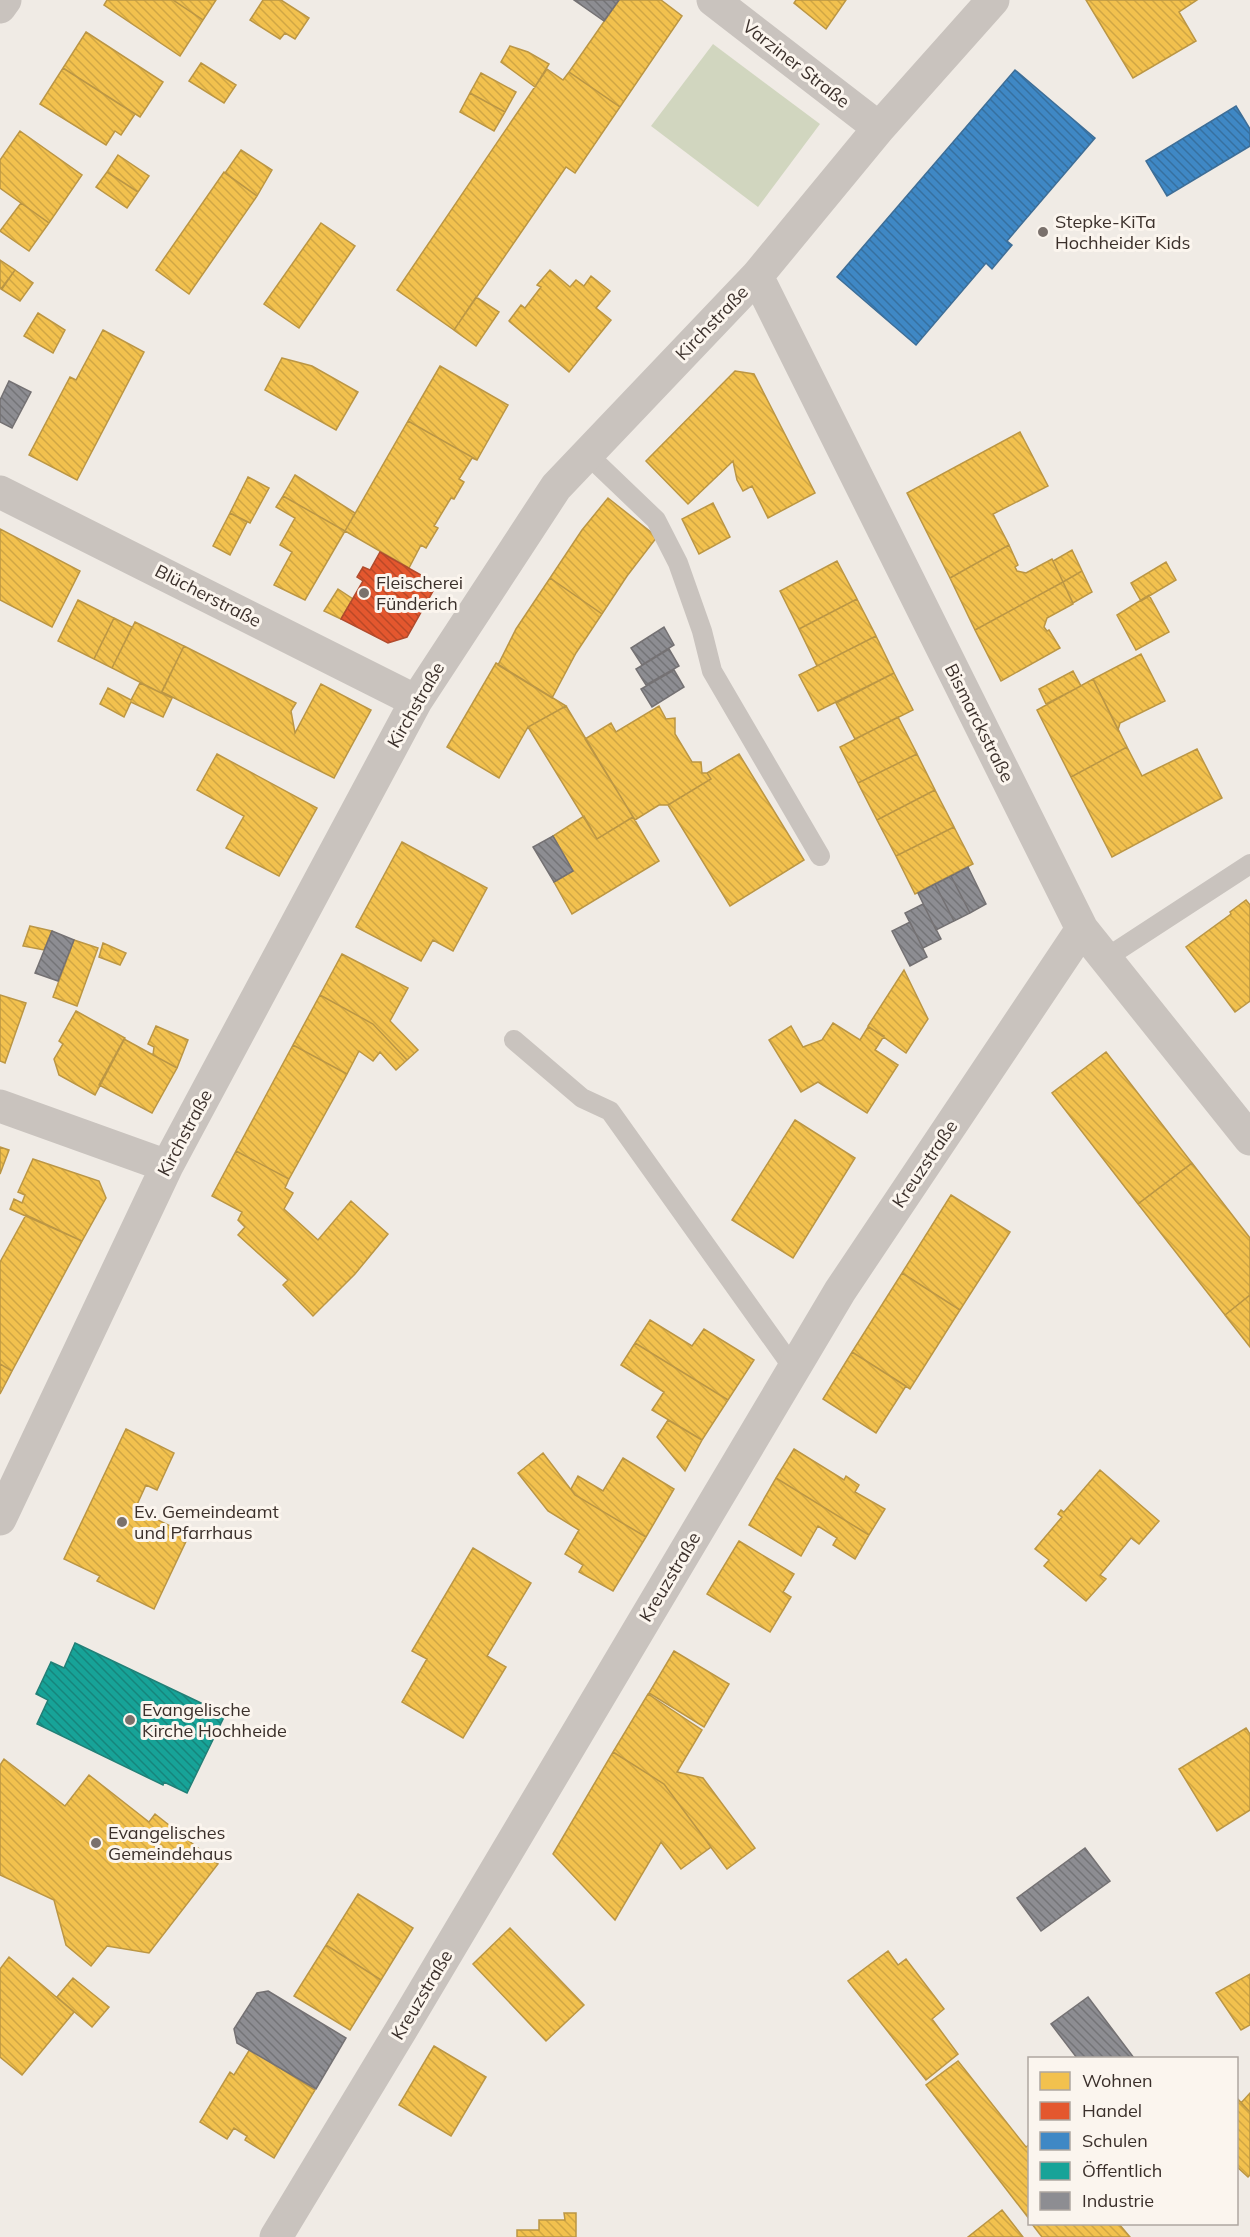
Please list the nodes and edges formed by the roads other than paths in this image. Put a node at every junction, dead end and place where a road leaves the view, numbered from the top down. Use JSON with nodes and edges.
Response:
{"nodes":[{"id":1,"x":5,"y":0,"type":"edge"},
{"id":2,"x":713,"y":0,"type":"edge"},
{"id":3,"x":993,"y":0,"type":"edge"},
{"id":4,"x":0,"y":8,"type":"edge"},
{"id":5,"x":879,"y":129,"type":"junction"},
{"id":6,"x":757,"y":276,"type":"junction"},
{"id":7,"x":586,"y":453,"type":"junction"},
{"id":8,"x":0,"y":492,"type":"edge"},
{"id":9,"x":416,"y":701,"type":"junction"},
{"id":10,"x":820,"y":856,"type":"dead end"},
{"id":11,"x":1250,"y":864,"type":"edge"},
{"id":12,"x":1082,"y":928,"type":"junction"},
{"id":13,"x":1106,"y":958,"type":"junction"},
{"id":14,"x":514,"y":1040,"type":"dead end"},
{"id":15,"x":0,"y":1106,"type":"edge"},
{"id":16,"x":1250,"y":1139,"type":"edge"},
{"id":17,"x":167,"y":1166,"type":"junction"},
{"id":18,"x":794,"y":1369,"type":"junction"},
{"id":19,"x":0,"y":1519,"type":"edge"},
{"id":20,"x":276,"y":2237,"type":"edge"}],
"edges":[{"from":1,"to":4,"type":"street"},
{"from":2,"to":5,"type":"street","name":"Varziner Straße"},
{"from":3,"to":5,"type":"street","name":"Kirchstraße"},
{"from":5,"to":6,"type":"street","name":"Kirchstraße"},
{"from":6,"to":7,"type":"street","name":"Kirchstraße"},
{"from":6,"to":12,"type":"street","name":"Bismarckstraße"},
{"from":7,"to":9,"type":"street","name":"Kirchstraße"},
{"from":7,"to":10,"type":"lane"},
{"from":8,"to":9,"type":"street","name":"Blücherstraße"},
{"from":9,"to":17,"type":"street","name":"Kirchstraße"},
{"from":11,"to":13,"type":"lane"},
{"from":12,"to":13,"type":"street","name":"Bismarckstraße"},
{"from":12,"to":18,"type":"street","name":"Kreuzstraße"},
{"from":13,"to":16,"type":"street","name":"Bismarckstraße"},
{"from":14,"to":18,"type":"lane"},
{"from":15,"to":17,"type":"street"},
{"from":17,"to":19,"type":"street","name":"Kirchstraße"},
{"from":18,"to":20,"type":"street","name":"Kreuzstraße"}]}
